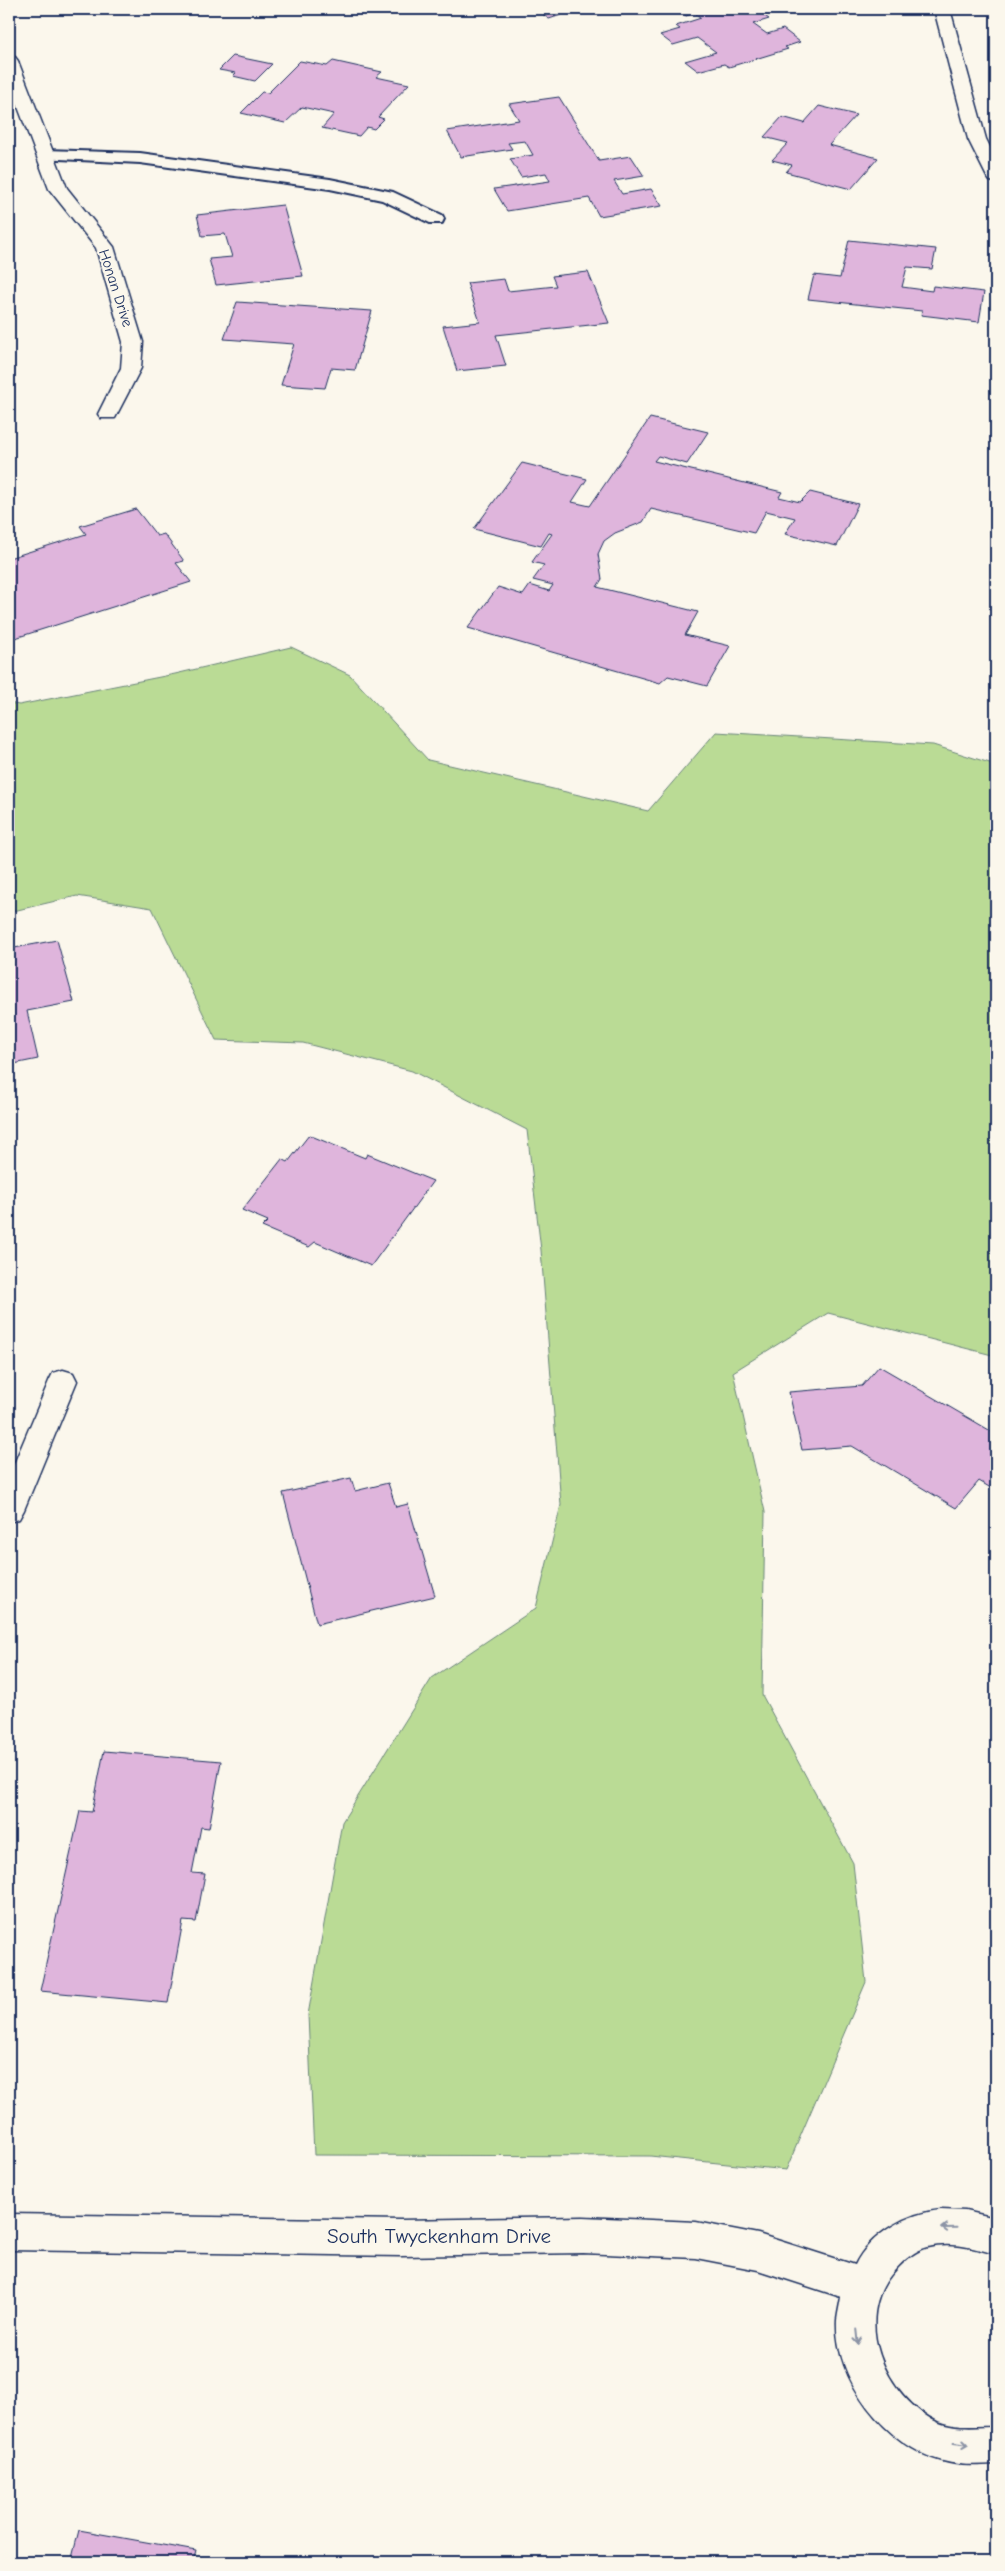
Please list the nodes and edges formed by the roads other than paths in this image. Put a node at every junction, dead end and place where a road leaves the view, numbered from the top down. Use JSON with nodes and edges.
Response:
{"nodes":[{"id":1,"x":942,"y":9,"type":"edge"},
{"id":2,"x":9,"y":61,"type":"edge"},
{"id":3,"x":45,"y":156,"type":"junction"},
{"id":4,"x":996,"y":177,"type":"edge"},
{"id":5,"x":436,"y":219,"type":"dead end"},
{"id":6,"x":108,"y":414,"type":"dead end"},
{"id":7,"x":63,"y":1381,"type":"dead end"},
{"id":8,"x":9,"y":1510,"type":"edge"},
{"id":9,"x":9,"y":2232,"type":"edge"},
{"id":10,"x":996,"y":2236,"type":"edge"},
{"id":11,"x":862,"y":2286,"type":"junction"},
{"id":12,"x":996,"y":2445,"type":"edge"}],
"edges":[{"from":1,"to":4,"type":"street"},
{"from":2,"to":3,"type":"street","name":"Honan Drive"},
{"from":3,"to":5,"type":"lane"},
{"from":3,"to":6,"type":"street","name":"Honan Drive"},
{"from":7,"to":8,"type":"street"},
{"from":9,"to":11,"type":"street","name":"South Twyckenham Drive"},
{"from":10,"to":11,"type":"street","one_way":true},
{"from":11,"to":12,"type":"street","one_way":true}]}
